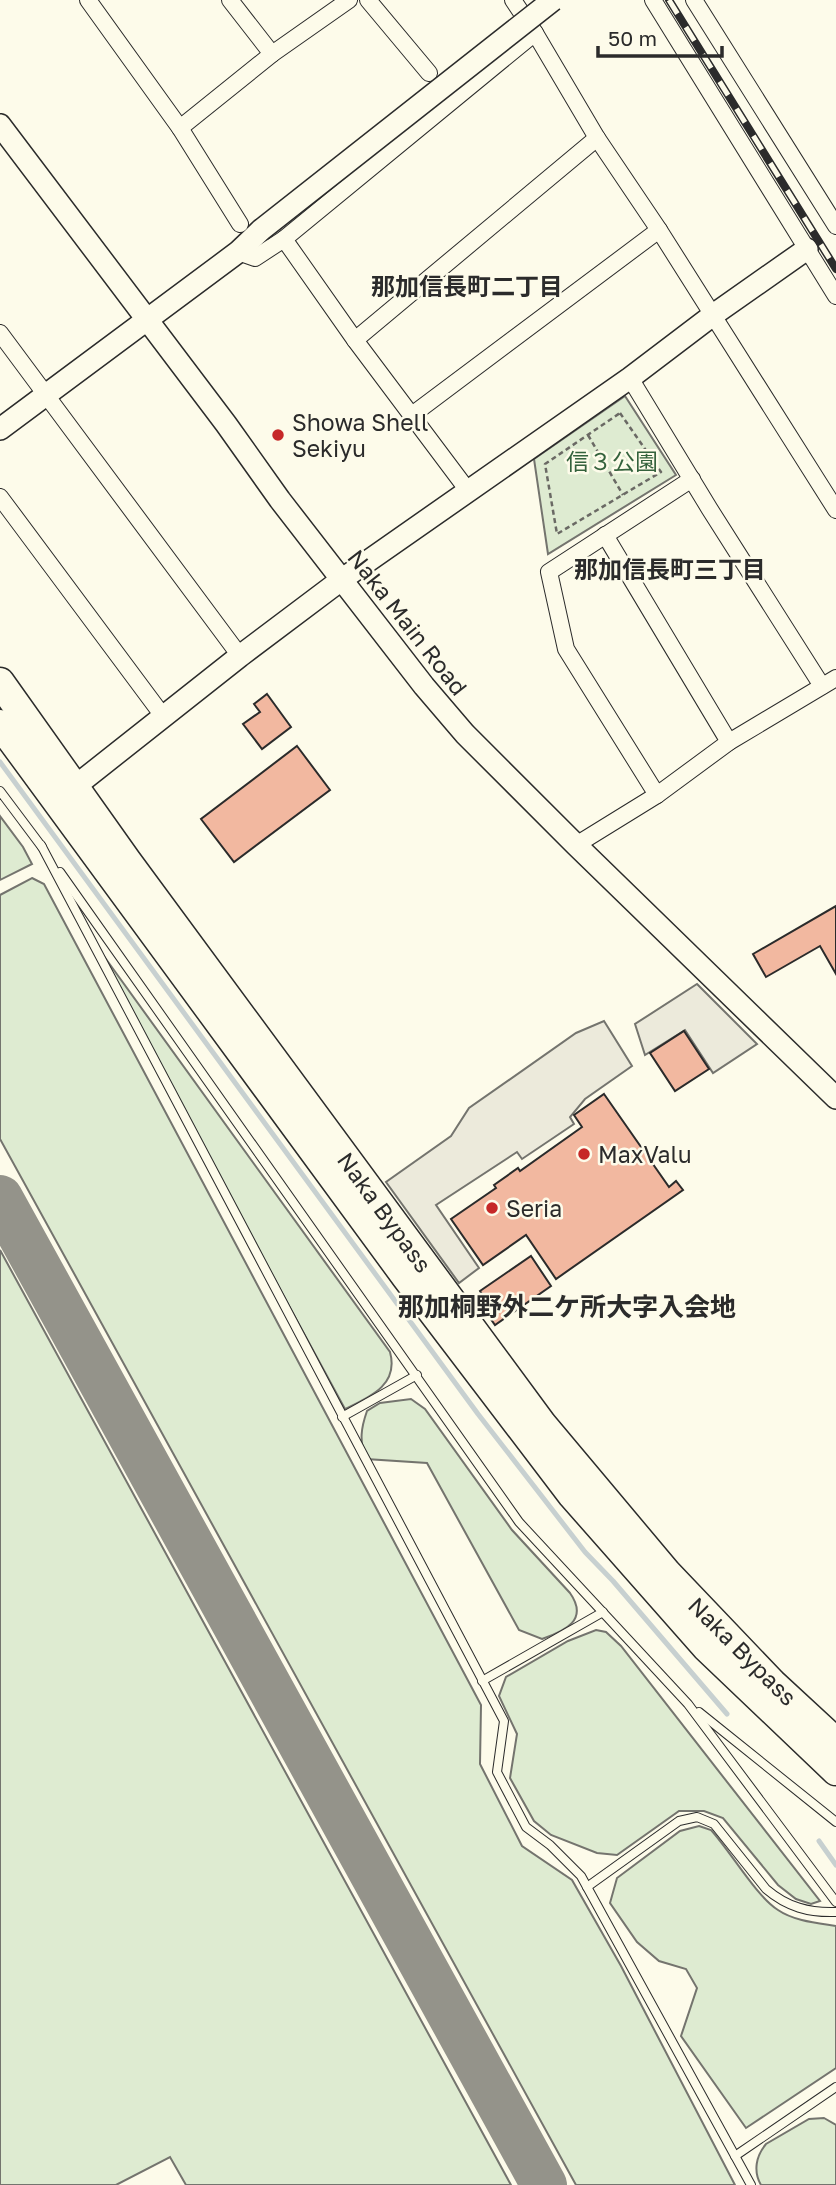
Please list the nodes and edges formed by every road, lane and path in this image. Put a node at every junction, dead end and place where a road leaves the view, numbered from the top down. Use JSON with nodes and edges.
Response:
{"nodes":[{"id":1,"x":88,"y":0,"type":"edge"},
{"id":2,"x":230,"y":0,"type":"edge"},
{"id":3,"x":349,"y":0,"type":"edge"},
{"id":4,"x":368,"y":0,"type":"edge"},
{"id":5,"x":513,"y":0,"type":"edge"},
{"id":6,"x":553,"y":0,"type":"edge"},
{"id":7,"x":653,"y":0,"type":"edge"},
{"id":8,"x":694,"y":0,"type":"edge"},
{"id":9,"x":535,"y":33,"type":"junction"},
{"id":10,"x":272,"y":54,"type":"junction"},
{"id":11,"x":429,"y":74,"type":"dead end"},
{"id":12,"x":0,"y":125,"type":"edge"},
{"id":13,"x":180,"y":128,"type":"junction"},
{"id":14,"x":597,"y":138,"type":"junction"},
{"id":15,"x":830,"y":204,"type":"edge"},
{"id":16,"x":240,"y":224,"type":"dead end"},
{"id":17,"x":836,"y":226,"type":"edge"},
{"id":18,"x":659,"y":230,"type":"junction"},
{"id":19,"x":284,"y":239,"type":"junction"},
{"id":20,"x":807,"y":249,"type":"junction"},
{"id":21,"x":238,"y":252,"type":"junction"},
{"id":22,"x":836,"y":296,"type":"edge"},
{"id":23,"x":713,"y":315,"type":"junction"},
{"id":24,"x":147,"y":320,"type":"junction"},
{"id":25,"x":0,"y":333,"type":"edge"},
{"id":26,"x":355,"y":340,"type":"junction"},
{"id":27,"x":630,"y":378,"type":"junction"},
{"id":28,"x":46,"y":394,"type":"junction"},
{"id":29,"x":412,"y":415,"type":"junction"},
{"id":30,"x":0,"y":429,"type":"edge"},
{"id":31,"x":588,"y":435,"type":"junction"},
{"id":32,"x":692,"y":479,"type":"junction"},
{"id":33,"x":469,"y":492,"type":"junction"},
{"id":34,"x":623,"y":495,"type":"junction"},
{"id":35,"x":0,"y":496,"type":"edge"},
{"id":36,"x":836,"y":510,"type":"edge"},
{"id":37,"x":605,"y":535,"type":"junction"},
{"id":38,"x":341,"y":580,"type":"junction"},
{"id":39,"x":240,"y":656,"type":"junction"},
{"id":40,"x":0,"y":682,"type":"edge"},
{"id":41,"x":829,"y":682,"type":"edge"},
{"id":42,"x":163,"y":716,"type":"junction"},
{"id":43,"x":0,"y":724,"type":"edge"},
{"id":44,"x":729,"y":742,"type":"junction"},
{"id":45,"x":74,"y":788,"type":"junction"},
{"id":46,"x":0,"y":791,"type":"edge"},
{"id":47,"x":657,"y":795,"type":"junction"},
{"id":48,"x":41,"y":845,"type":"junction"},
{"id":49,"x":576,"y":845,"type":"junction"},
{"id":50,"x":836,"y":1098,"type":"edge"},
{"id":51,"x":417,"y":1375,"type":"junction"},
{"id":52,"x":342,"y":1417,"type":"junction"},
{"id":53,"x":603,"y":1612,"type":"junction"},
{"id":54,"x":482,"y":1681,"type":"junction"},
{"id":55,"x":688,"y":1704,"type":"junction"},
{"id":56,"x":836,"y":1742,"type":"edge"},
{"id":57,"x":836,"y":1771,"type":"edge"},
{"id":58,"x":836,"y":1822,"type":"edge"},
{"id":59,"x":587,"y":1887,"type":"junction"},
{"id":60,"x":836,"y":1902,"type":"edge"},
{"id":61,"x":836,"y":1912,"type":"edge"},
{"id":62,"x":834,"y":2089,"type":"edge"},
{"id":63,"x":836,"y":2099,"type":"edge"},
{"id":64,"x":736,"y":2156,"type":"junction"},
{"id":65,"x":751,"y":2185,"type":"edge"}],
"edges":[{"from":1,"to":13,"type":"street"},
{"from":2,"to":10,"type":"street"},
{"from":3,"to":10,"type":"street"},
{"from":4,"to":11,"type":"street"},
{"from":5,"to":9,"type":"street"},
{"from":6,"to":21,"type":"street","bridge":true},
{"from":7,"to":20,"type":"street"},
{"from":8,"to":15,"type":"street"},
{"from":9,"to":14,"type":"street"},
{"from":9,"to":19,"type":"street"},
{"from":10,"to":13,"type":"street"},
{"from":12,"to":24,"type":"street","name":"Naka Main Road"},
{"from":13,"to":16,"type":"street"},
{"from":14,"to":18,"type":"street"},
{"from":14,"to":26,"type":"street"},
{"from":15,"to":17,"type":"street"},
{"from":18,"to":23,"type":"street"},
{"from":18,"to":29,"type":"street"},
{"from":19,"to":21,"type":"street"},
{"from":19,"to":26,"type":"street"},
{"from":20,"to":22,"type":"street"},
{"from":20,"to":23,"type":"street"},
{"from":21,"to":24,"type":"street"},
{"from":23,"to":27,"type":"street"},
{"from":23,"to":36,"type":"street"},
{"from":24,"to":28,"type":"street"},
{"from":24,"to":38,"type":"street","name":"Naka Main Road"},
{"from":25,"to":28,"type":"street"},
{"from":26,"to":29,"type":"street"},
{"from":27,"to":32,"type":"street"},
{"from":27,"to":33,"type":"street"},
{"from":28,"to":30,"type":"street"},
{"from":28,"to":39,"type":"street"},
{"from":29,"to":33,"type":"street"},
{"from":31,"to":34,"type":"path"},
{"from":31,"to":34,"type":"path"},
{"from":31,"to":34,"type":"path"},
{"from":32,"to":37,"type":"street"},
{"from":32,"to":41,"type":"street"},
{"from":33,"to":38,"type":"street"},
{"from":35,"to":42,"type":"street"},
{"from":37,"to":44,"type":"street"},
{"from":37,"to":47,"type":"street"},
{"from":38,"to":39,"type":"street"},
{"from":38,"to":49,"type":"street","name":"Naka Main Road"},
{"from":39,"to":42,"type":"street"},
{"from":40,"to":45,"type":"highway","name":"Naka Bypass"},
{"from":41,"to":44,"type":"street"},
{"from":42,"to":45,"type":"street"},
{"from":43,"to":57,"type":"highway","name":"Naka Bypass"},
{"from":44,"to":47,"type":"street"},
{"from":45,"to":56,"type":"highway","name":"Naka Bypass"},
{"from":46,"to":48,"type":"lane"},
{"from":47,"to":49,"type":"street"},
{"from":48,"to":51,"type":"lane"},
{"from":48,"to":52,"type":"lane"},
{"from":49,"to":50,"type":"street","name":"Naka Main Road"},
{"from":51,"to":52,"type":"lane"},
{"from":51,"to":53,"type":"lane"},
{"from":52,"to":54,"type":"lane"},
{"from":53,"to":54,"type":"lane"},
{"from":53,"to":55,"type":"lane"},
{"from":54,"to":59,"type":"lane"},
{"from":55,"to":58,"type":"lane"},
{"from":55,"to":60,"type":"lane"},
{"from":59,"to":61,"type":"lane"},
{"from":59,"to":64,"type":"lane"},
{"from":62,"to":63,"type":"lane"},
{"from":62,"to":64,"type":"lane"},
{"from":64,"to":65,"type":"lane"}]}
